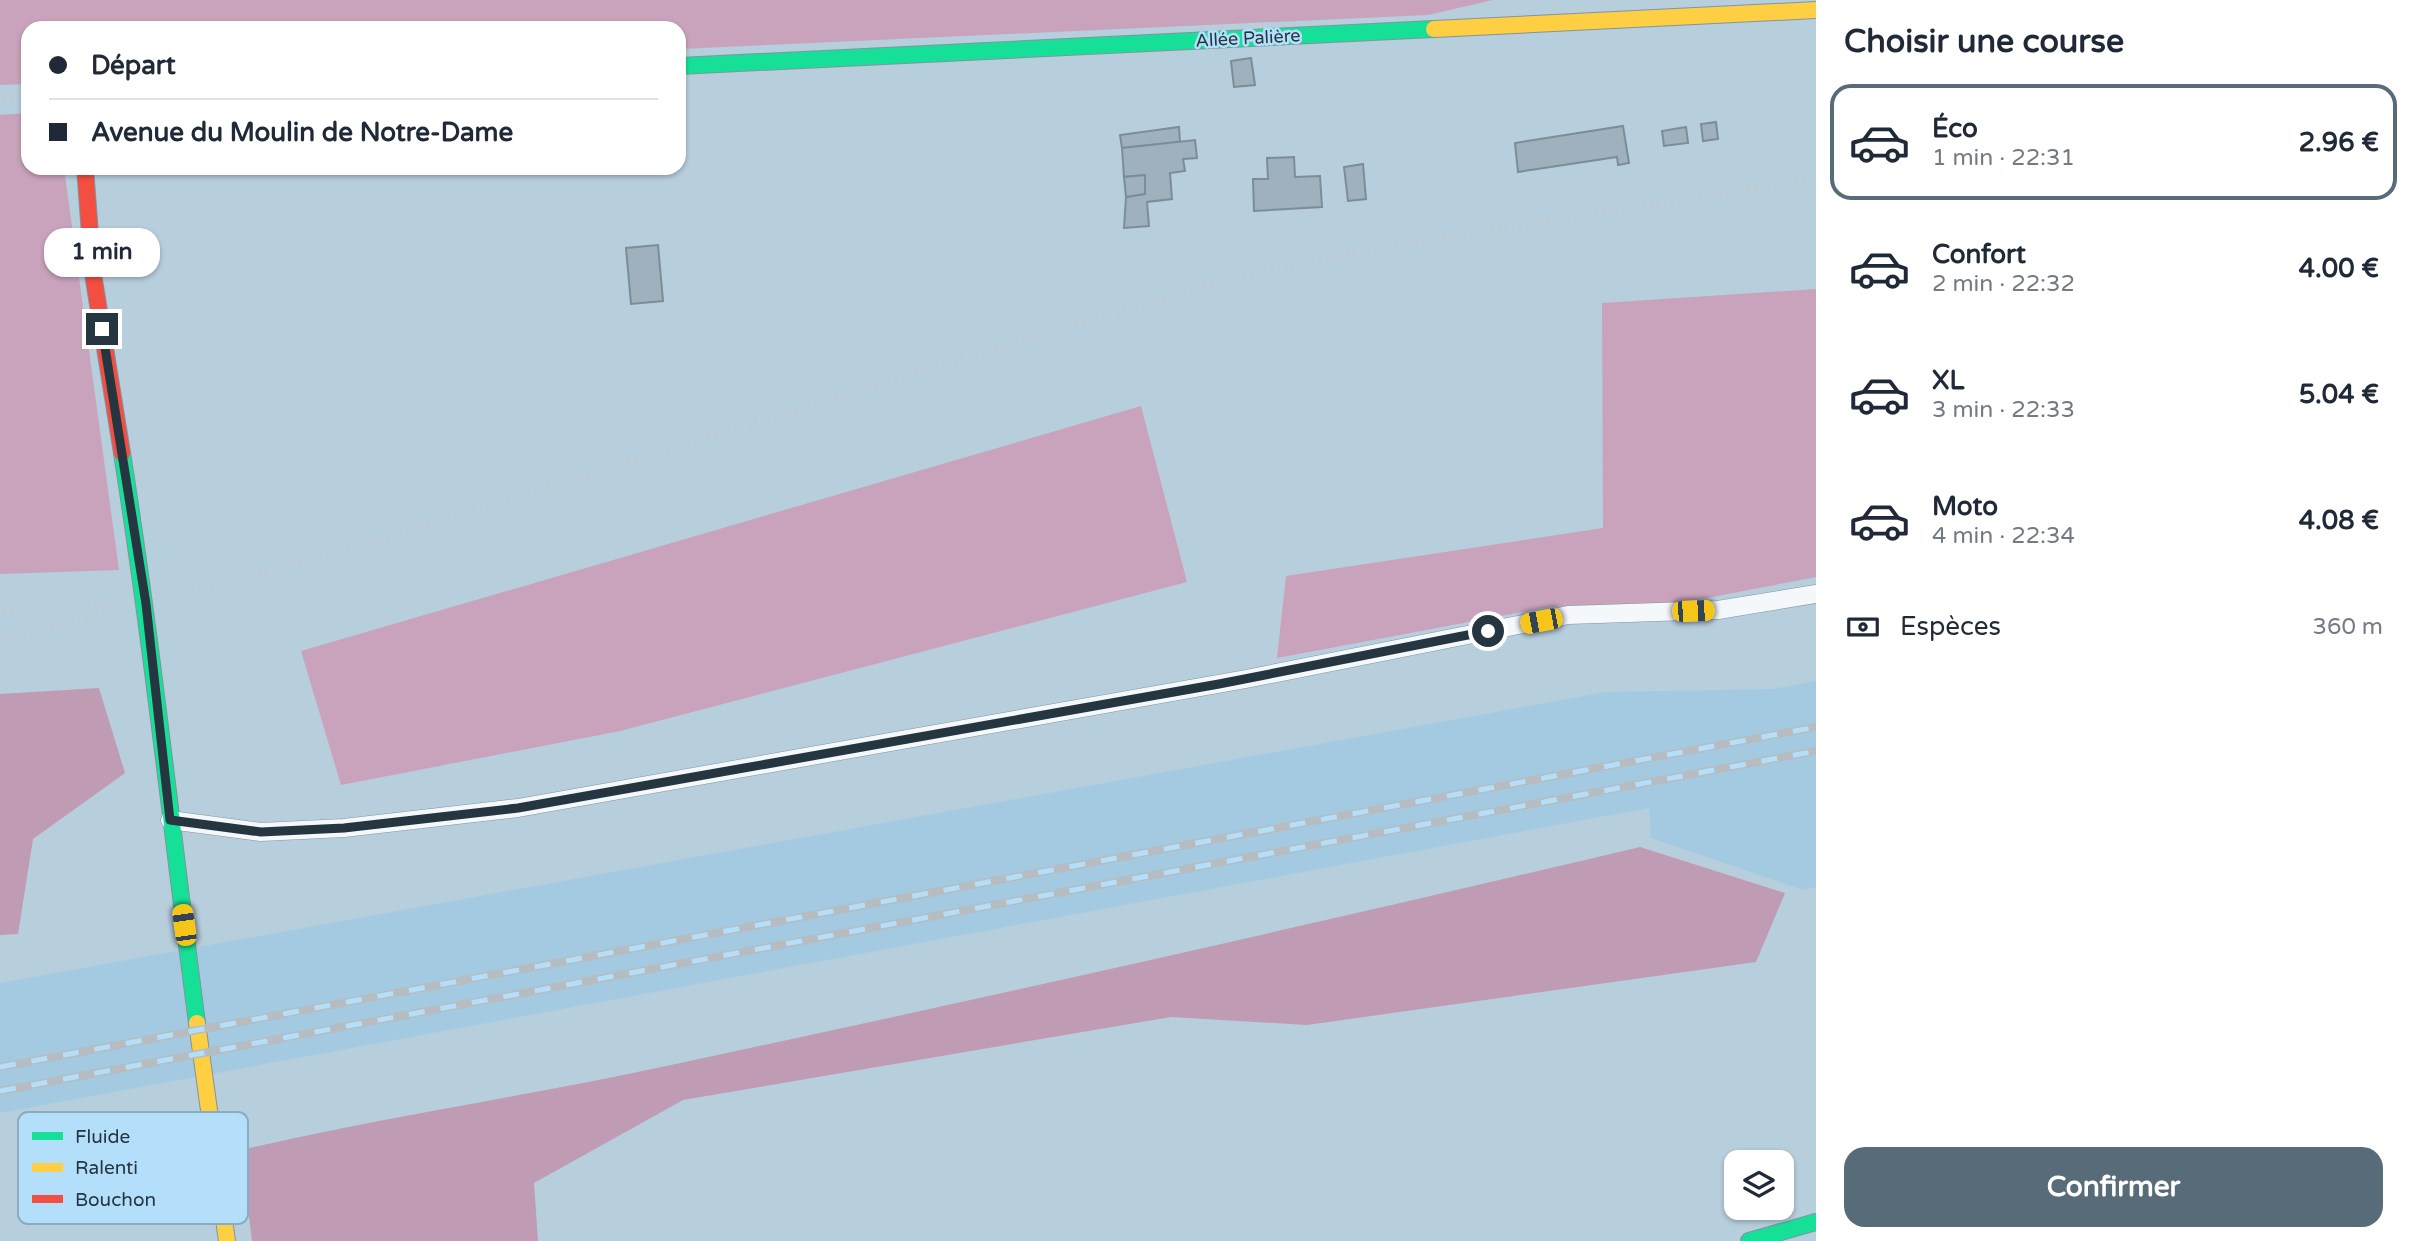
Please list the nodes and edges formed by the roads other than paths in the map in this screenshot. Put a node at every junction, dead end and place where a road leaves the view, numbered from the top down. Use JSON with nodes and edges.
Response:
{"nodes":[{"id":1,"x":1816,"y":10,"type":"edge"},
{"id":2,"x":686,"y":66,"type":"edge"},
{"id":3,"x":86,"y":175,"type":"edge"},
{"id":4,"x":1816,"y":594,"type":"edge"},
{"id":5,"x":170,"y":820,"type":"junction"},
{"id":6,"x":210,"y":1112,"type":"edge"},
{"id":7,"x":1816,"y":1222,"type":"edge"},
{"id":8,"x":1749,"y":1241,"type":"edge"}],
"edges":[{"from":1,"to":2,"type":"street","name":"Allée Palière"},
{"from":3,"to":5,"type":"street"},
{"from":4,"to":5,"type":"lane"},
{"from":5,"to":6,"type":"street"},
{"from":7,"to":8,"type":"street"}]}
